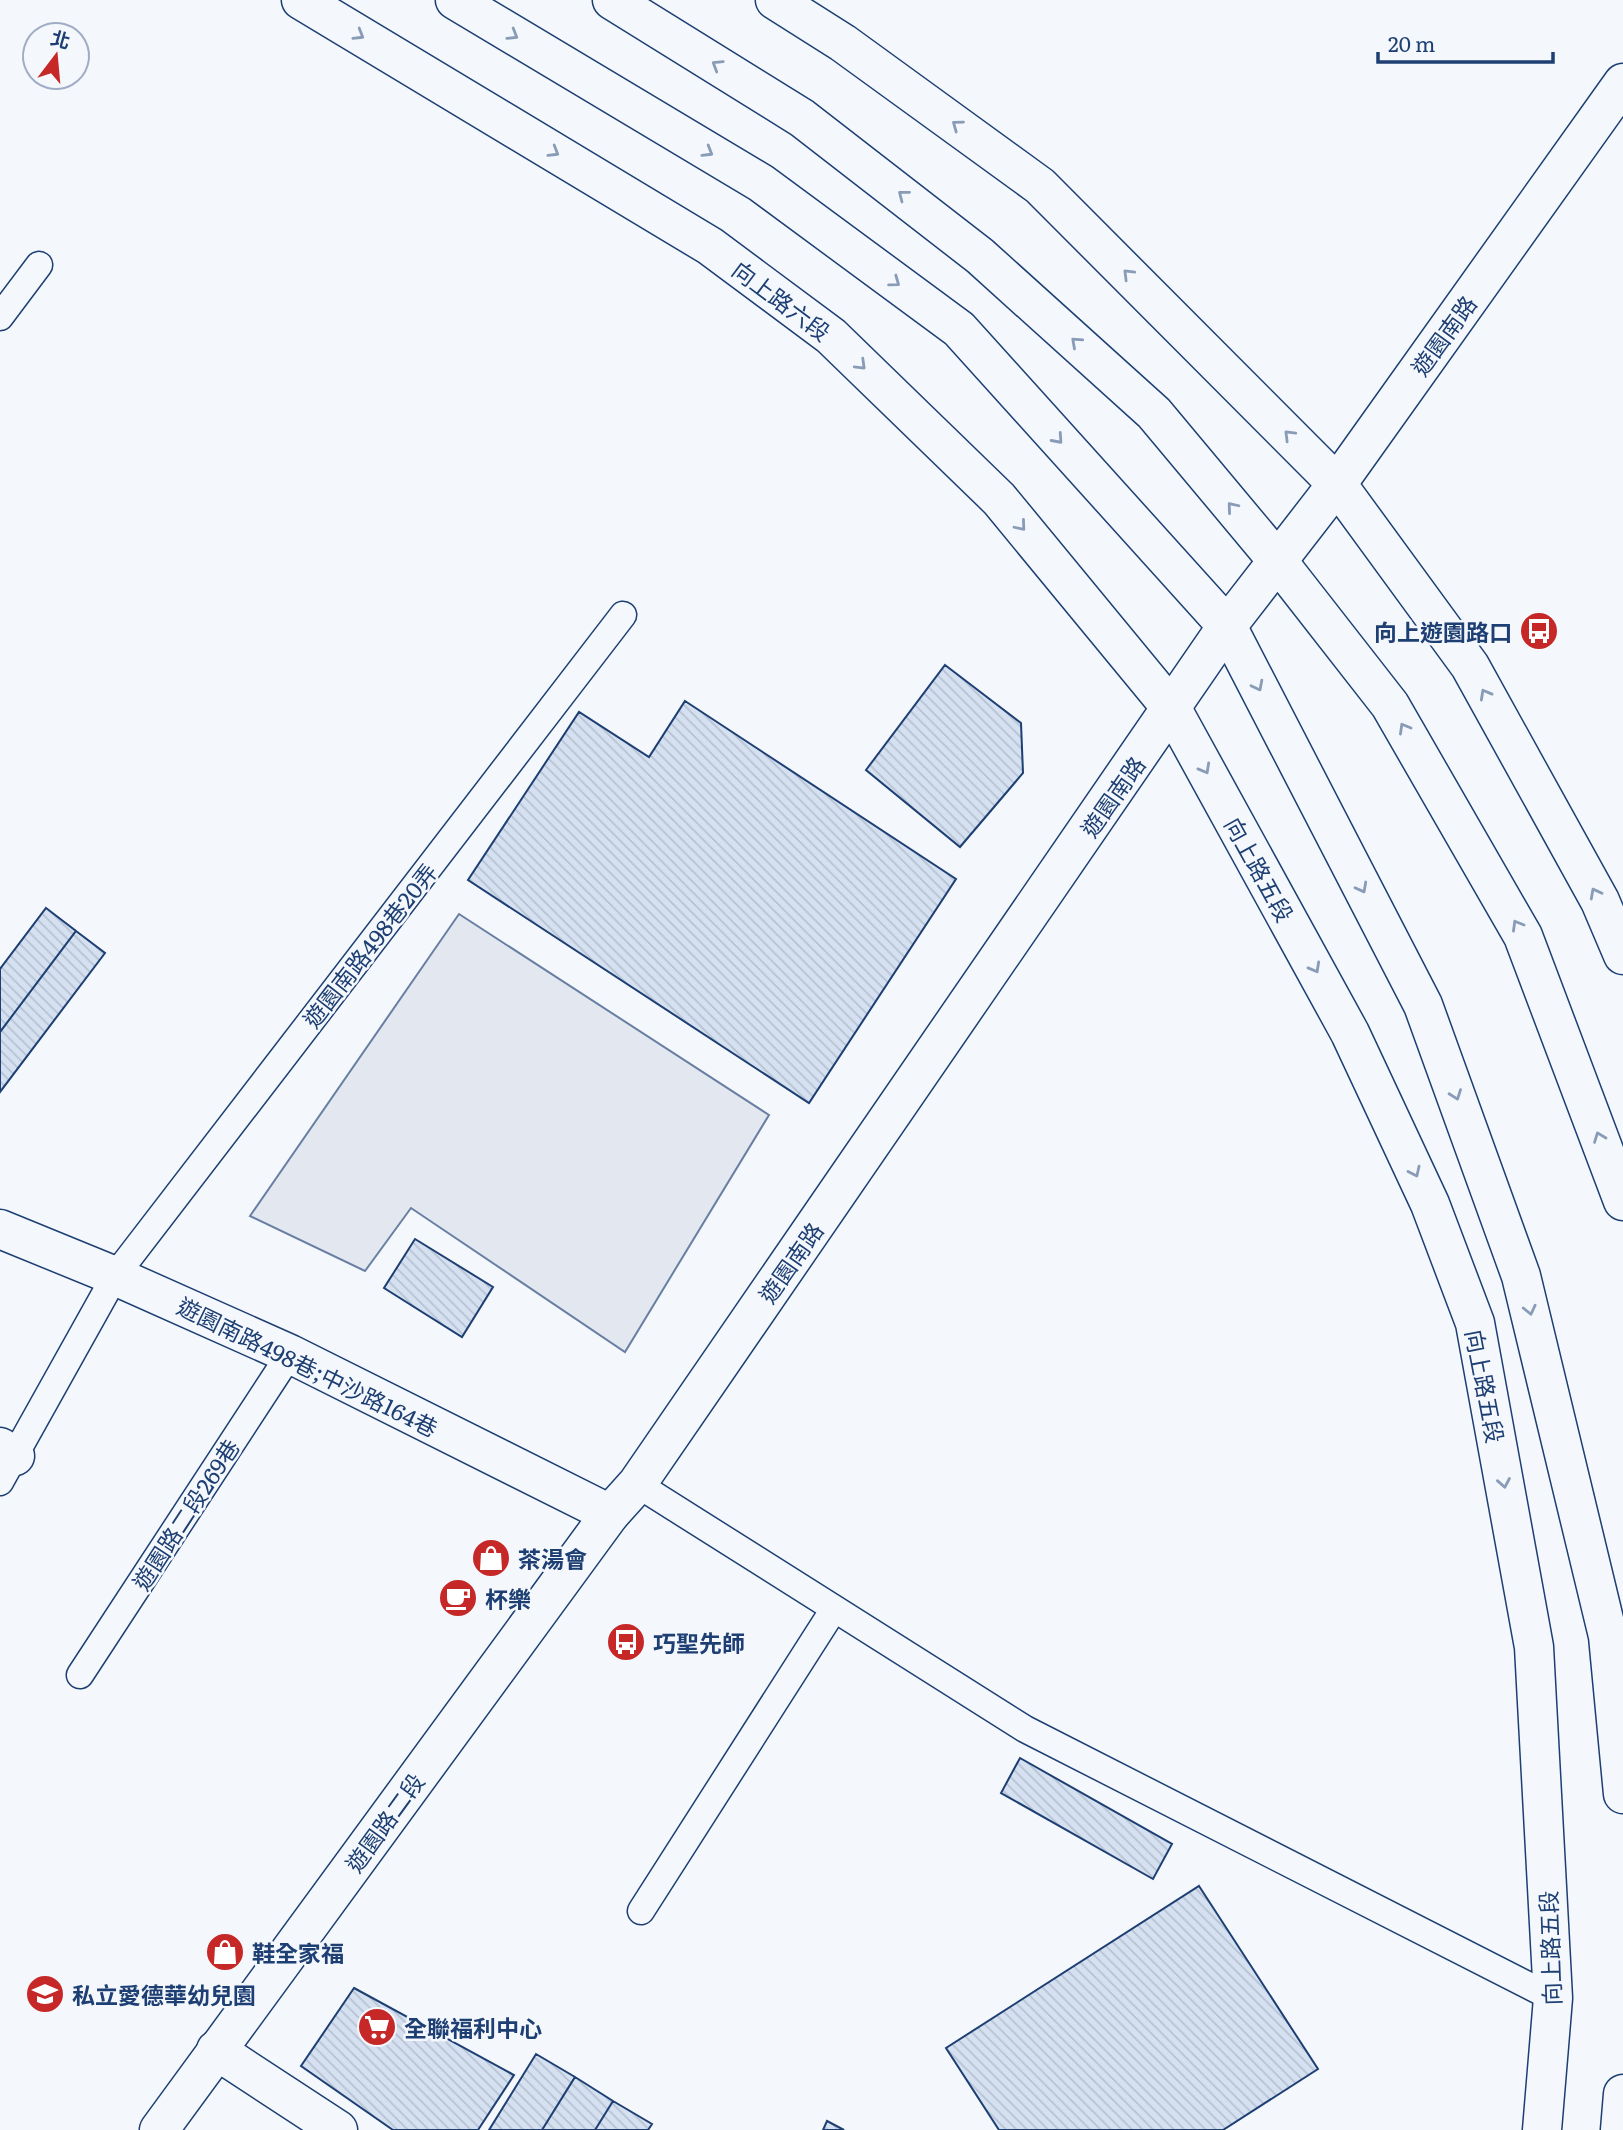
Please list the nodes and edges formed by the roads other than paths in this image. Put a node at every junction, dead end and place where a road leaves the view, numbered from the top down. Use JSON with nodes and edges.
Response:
{"nodes":[{"id":1,"x":301,"y":0,"type":"edge"},
{"id":2,"x":455,"y":0,"type":"edge"},
{"id":3,"x":612,"y":0,"type":"edge"},
{"id":4,"x":775,"y":0,"type":"edge"},
{"id":5,"x":1623,"y":83,"type":"edge"},
{"id":6,"x":39,"y":265,"type":"dead end"},
{"id":7,"x":0,"y":317,"type":"edge"},
{"id":8,"x":1337,"y":484,"type":"junction"},
{"id":9,"x":1276,"y":559,"type":"junction"},
{"id":10,"x":623,"y":615,"type":"dead end"},
{"id":11,"x":1227,"y":626,"type":"junction"},
{"id":12,"x":1172,"y":709,"type":"junction"},
{"id":13,"x":1623,"y":955,"type":"edge"},
{"id":14,"x":1623,"y":1201,"type":"edge"},
{"id":15,"x":0,"y":1229,"type":"edge"},
{"id":16,"x":115,"y":1276,"type":"junction"},
{"id":17,"x":290,"y":1354,"type":"junction"},
{"id":18,"x":5,"y":1461,"type":"edge"},
{"id":19,"x":637,"y":1484,"type":"junction"},
{"id":20,"x":610,"y":1514,"type":"junction"},
{"id":21,"x":834,"y":1609,"type":"junction"},
{"id":22,"x":80,"y":1675,"type":"dead end"},
{"id":23,"x":1623,"y":1794,"type":"edge"},
{"id":24,"x":641,"y":1911,"type":"dead end"},
{"id":25,"x":1553,"y":1998,"type":"junction"},
{"id":26,"x":216,"y":2050,"type":"junction"},
{"id":27,"x":1623,"y":2094,"type":"edge"},
{"id":28,"x":159,"y":2130,"type":"edge"},
{"id":29,"x":338,"y":2130,"type":"edge"},
{"id":30,"x":1542,"y":2130,"type":"edge"},
{"id":31,"x":1620,"y":2130,"type":"edge"}],
"edges":[{"from":1,"to":12,"type":"main road","name":"向上路六段","one_way":true},
{"from":2,"to":11,"type":"main road","one_way":true},
{"from":9,"to":3,"type":"main road","one_way":true},
{"from":8,"to":4,"type":"main road","one_way":true},
{"from":5,"to":8,"type":"main road","name":"遊園南路"},
{"from":6,"to":7,"type":"lane"},
{"from":8,"to":9,"type":"main road","name":"遊園南路"},
{"from":13,"to":8,"type":"main road","one_way":true},
{"from":9,"to":11,"type":"main road","name":"遊園南路"},
{"from":14,"to":9,"type":"main road","one_way":true},
{"from":10,"to":16,"type":"lane","name":"遊園南路498巷20弄"},
{"from":11,"to":12,"type":"main road","name":"遊園南路"},
{"from":11,"to":23,"type":"main road","one_way":true},
{"from":12,"to":19,"type":"main road","name":"遊園南路"},
{"from":12,"to":25,"type":"main road","name":"向上路五段","one_way":true},
{"from":15,"to":16,"type":"main road","name":"遊園南路498巷;中沙路164巷"},
{"from":16,"to":17,"type":"main road","name":"遊園南路498巷;中沙路164巷"},
{"from":16,"to":18,"type":"lane","name":"遊園南路498巷20弄"},
{"from":17,"to":20,"type":"main road","name":"遊園南路498巷;中沙路164巷"},
{"from":17,"to":22,"type":"lane","name":"遊園路二段269巷"},
{"from":19,"to":20,"type":"main road","name":"遊園南路"},
{"from":19,"to":21,"type":"lane"},
{"from":20,"to":26,"type":"main road","name":"遊園路二段"},
{"from":21,"to":24,"type":"lane"},
{"from":21,"to":25,"type":"lane"},
{"from":25,"to":30,"type":"main road","name":"向上路五段"},
{"from":26,"to":28,"type":"main road","name":"遊園路二段"},
{"from":26,"to":29,"type":"main road"},
{"from":27,"to":31,"type":"main road"}]}
